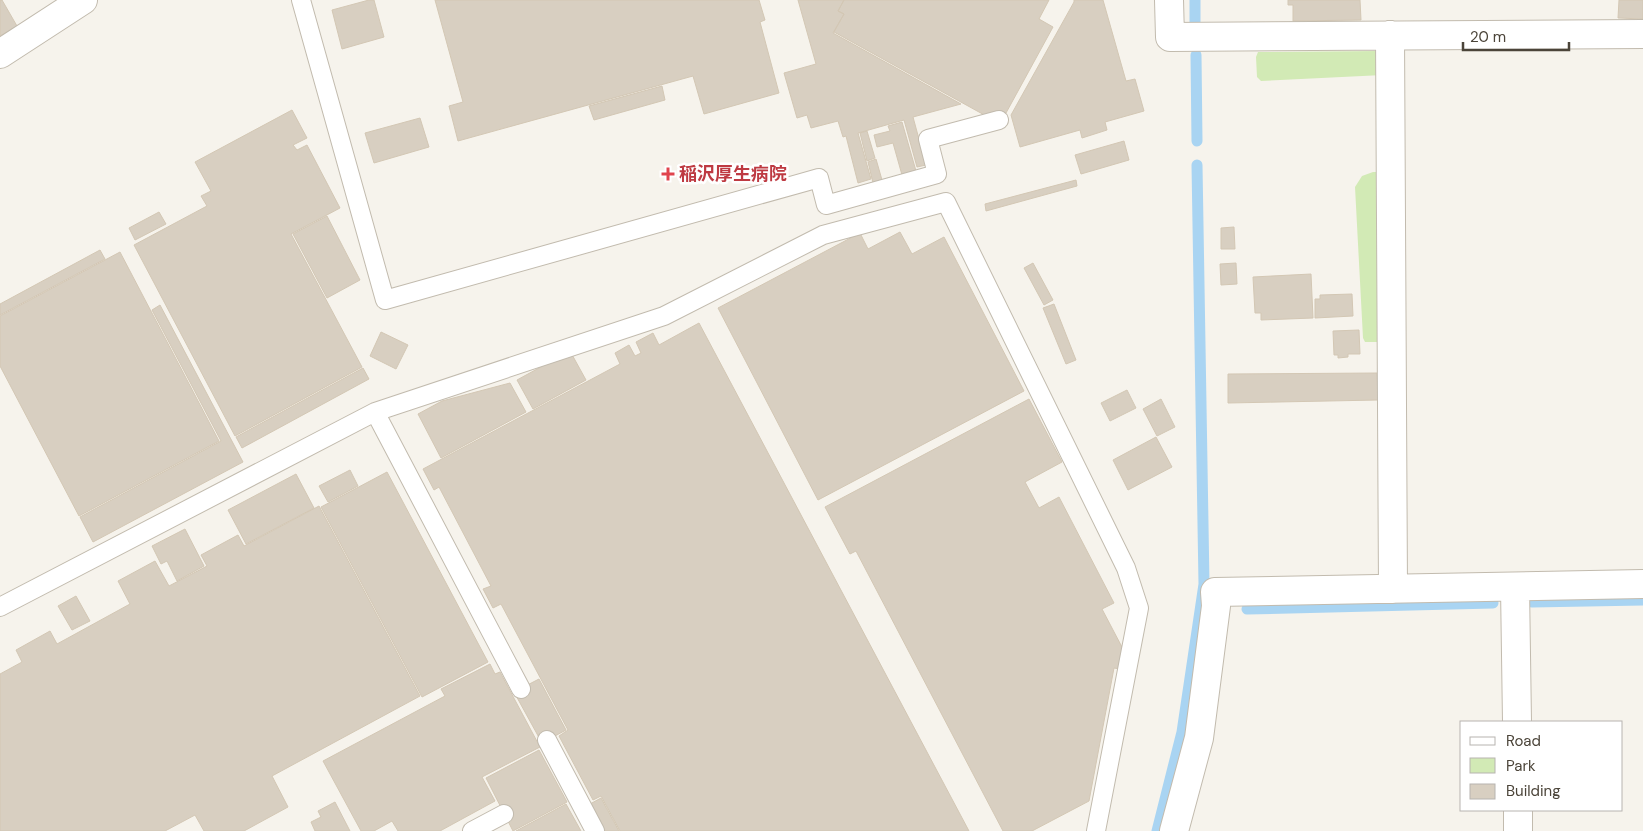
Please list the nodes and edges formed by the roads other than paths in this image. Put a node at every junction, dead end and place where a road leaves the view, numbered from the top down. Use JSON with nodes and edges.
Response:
{"nodes":[{"id":1,"x":83,"y":0,"type":"edge"},
{"id":2,"x":301,"y":0,"type":"edge"},
{"id":3,"x":1169,"y":0,"type":"edge"},
{"id":4,"x":1643,"y":34,"type":"edge"},
{"id":5,"x":1390,"y":36,"type":"junction"},
{"id":6,"x":0,"y":54,"type":"edge"},
{"id":7,"x":999,"y":120,"type":"dead end"},
{"id":8,"x":375,"y":412,"type":"junction"},
{"id":9,"x":1643,"y":584,"type":"edge"},
{"id":10,"x":1515,"y":587,"type":"junction"},
{"id":11,"x":1393,"y":589,"type":"junction"},
{"id":12,"x":0,"y":606,"type":"edge"},
{"id":13,"x":521,"y":689,"type":"dead end"},
{"id":14,"x":1517,"y":721,"type":"edge"},
{"id":15,"x":547,"y":740,"type":"dead end"},
{"id":16,"x":1518,"y":811,"type":"edge"},
{"id":17,"x":504,"y":814,"type":"dead end"},
{"id":18,"x":472,"y":831,"type":"edge"},
{"id":19,"x":595,"y":831,"type":"edge"},
{"id":20,"x":1096,"y":831,"type":"edge"},
{"id":21,"x":1174,"y":831,"type":"edge"},
{"id":22,"x":1518,"y":831,"type":"edge"}],
"edges":[{"from":1,"to":6,"type":"street"},
{"from":2,"to":7,"type":"lane"},
{"from":3,"to":5,"type":"street"},
{"from":4,"to":5,"type":"street"},
{"from":5,"to":11,"type":"street"},
{"from":8,"to":12,"type":"lane"},
{"from":8,"to":13,"type":"lane"},
{"from":8,"to":20,"type":"lane"},
{"from":9,"to":10,"type":"street"},
{"from":10,"to":11,"type":"street"},
{"from":10,"to":14,"type":"street"},
{"from":11,"to":21,"type":"street"},
{"from":15,"to":19,"type":"lane"},
{"from":16,"to":22,"type":"street"},
{"from":17,"to":18,"type":"lane"}]}
